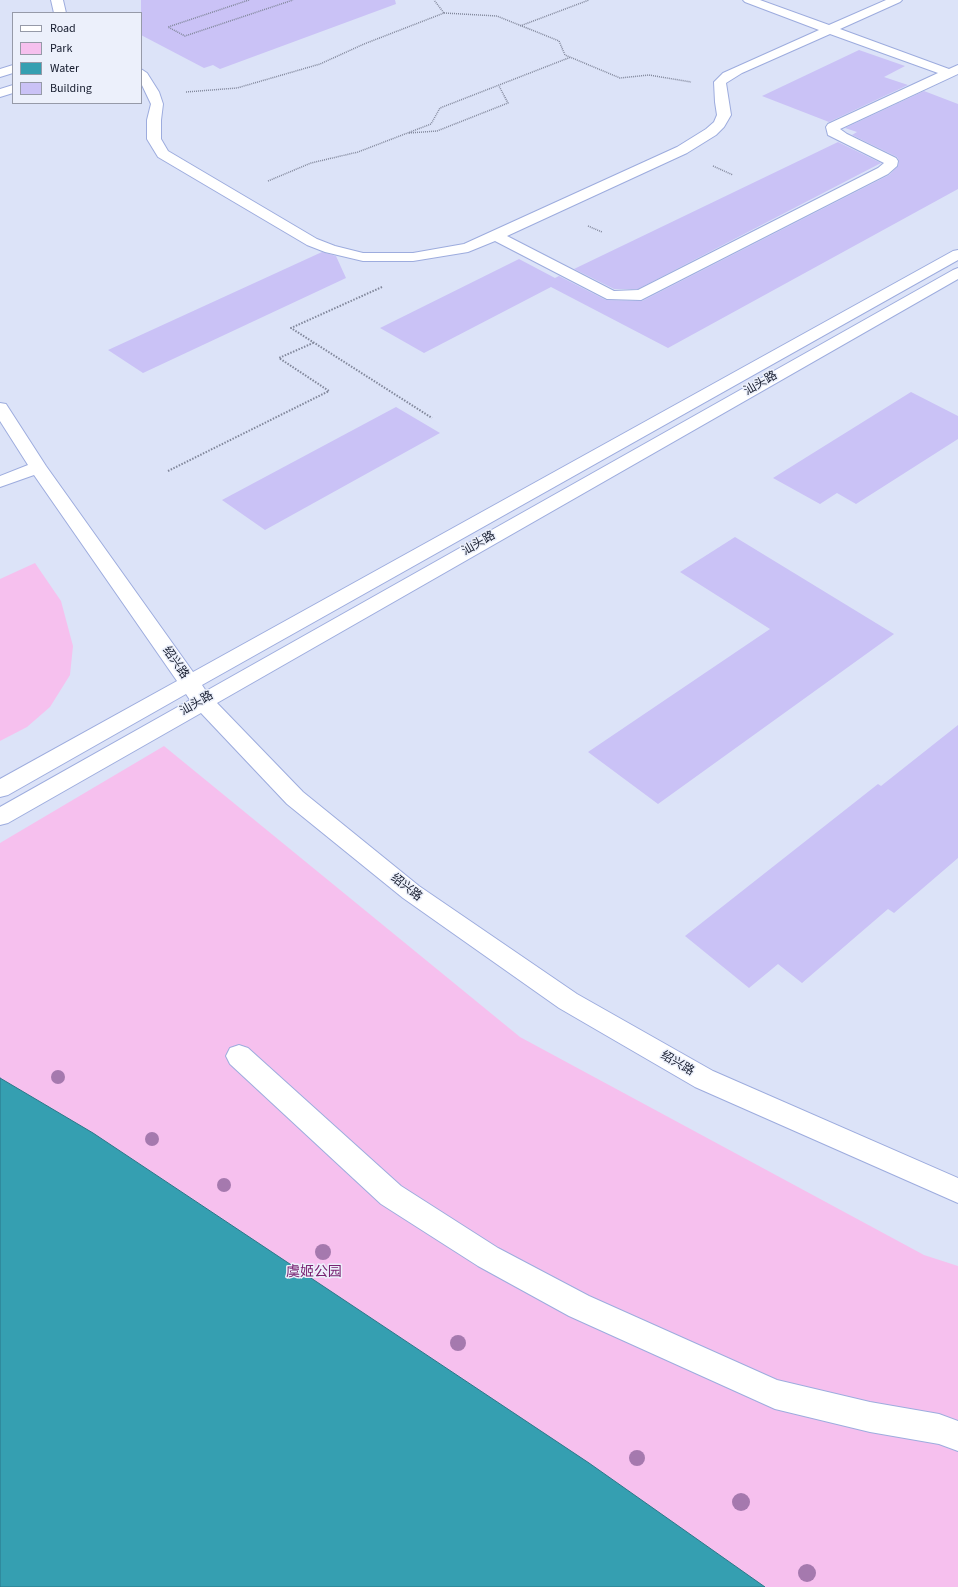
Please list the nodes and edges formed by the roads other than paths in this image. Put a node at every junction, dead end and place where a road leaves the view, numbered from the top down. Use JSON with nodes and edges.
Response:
{"nodes":[{"id":1,"x":58,"y":0,"type":"edge"},
{"id":2,"x":749,"y":0,"type":"edge"},
{"id":3,"x":896,"y":0,"type":"edge"},
{"id":4,"x":60,"y":12,"type":"edge"},
{"id":5,"x":829,"y":30,"type":"junction"},
{"id":6,"x":12,"y":69,"type":"edge"},
{"id":7,"x":0,"y":73,"type":"edge"},
{"id":8,"x":142,"y":75,"type":"edge"},
{"id":9,"x":949,"y":76,"type":"edge"},
{"id":10,"x":12,"y":89,"type":"edge"},
{"id":11,"x":0,"y":93,"type":"edge"},
{"id":12,"x":496,"y":236,"type":"junction"},
{"id":13,"x":958,"y":254,"type":"edge"},
{"id":14,"x":958,"y":273,"type":"edge"},
{"id":15,"x":0,"y":408,"type":"edge"},
{"id":16,"x":38,"y":467,"type":"junction"},
{"id":17,"x":0,"y":482,"type":"edge"},
{"id":18,"x":196,"y":692,"type":"junction"},
{"id":19,"x":1,"y":787,"type":"edge"},
{"id":20,"x":22,"y":804,"type":"junction"},
{"id":21,"x":0,"y":817,"type":"edge"},
{"id":22,"x":239,"y":1056,"type":"dead end"},
{"id":23,"x":958,"y":1191,"type":"edge"},
{"id":24,"x":958,"y":1436,"type":"edge"}],
"edges":[{"from":1,"to":4,"type":"street"},
{"from":2,"to":5,"type":"street"},
{"from":3,"to":5,"type":"street"},
{"from":5,"to":9,"type":"street"},
{"from":5,"to":12,"type":"street"},
{"from":6,"to":7,"type":"street"},
{"from":8,"to":12,"type":"street"},
{"from":9,"to":12,"type":"street"},
{"from":10,"to":11,"type":"street"},
{"from":13,"to":18,"type":"street","name":"汕头路"},
{"from":14,"to":18,"type":"street","name":"汕头路"},
{"from":15,"to":16,"type":"street","name":"绍兴路"},
{"from":16,"to":17,"type":"street"},
{"from":16,"to":18,"type":"street","name":"绍兴路"},
{"from":18,"to":19,"type":"street","name":"汕头路"},
{"from":18,"to":20,"type":"street","name":"汕头路"},
{"from":18,"to":23,"type":"street","name":"绍兴路"},
{"from":19,"to":20,"type":"street"},
{"from":20,"to":21,"type":"street","name":"汕头路"},
{"from":22,"to":24,"type":"street"}]}
